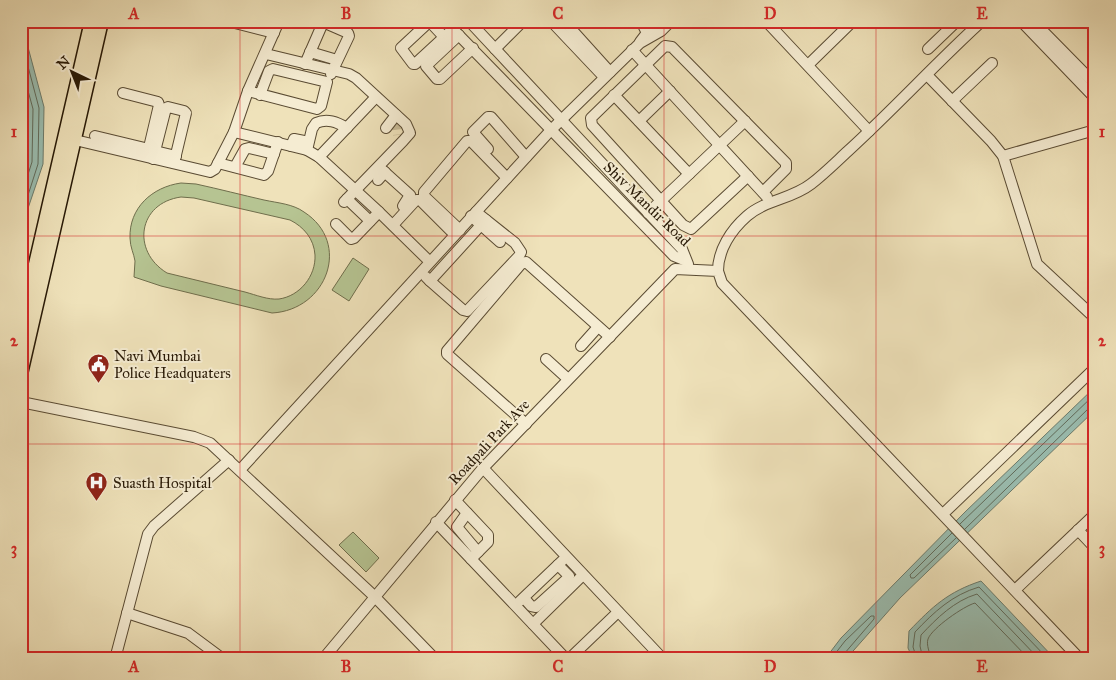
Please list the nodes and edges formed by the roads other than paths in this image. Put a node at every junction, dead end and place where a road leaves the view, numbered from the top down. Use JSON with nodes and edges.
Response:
{"nodes":[{"id":1,"x":91,"y":21,"type":"edge"},
{"id":2,"x":102,"y":21,"type":"edge"},
{"id":3,"x":227,"y":21,"type":"edge"},
{"id":4,"x":279,"y":21,"type":"edge"},
{"id":5,"x":430,"y":21,"type":"edge"},
{"id":6,"x":468,"y":21,"type":"edge"},
{"id":7,"x":551,"y":21,"type":"edge"},
{"id":8,"x":564,"y":21,"type":"edge"},
{"id":9,"x":641,"y":21,"type":"edge"},
{"id":10,"x":656,"y":21,"type":"edge"},
{"id":11,"x":671,"y":21,"type":"edge"},
{"id":12,"x":766,"y":21,"type":"edge"},
{"id":13,"x":853,"y":21,"type":"edge"},
{"id":14,"x":982,"y":21,"type":"edge"},
{"id":15,"x":1021,"y":21,"type":"edge"},
{"id":16,"x":1033,"y":21,"type":"edge"},
{"id":17,"x":522,"y":22,"type":"edge"},
{"id":18,"x":242,"y":23,"type":"edge"},
{"id":19,"x":953,"y":23,"type":"edge"},
{"id":20,"x":452,"y":28,"type":"edge"},
{"id":21,"x":972,"y":31,"type":"junction"},
{"id":22,"x":274,"y":33,"type":"junction"},
{"id":23,"x":446,"y":41,"type":"junction"},
{"id":24,"x":642,"y":41,"type":"junction"},
{"id":25,"x":473,"y":48,"type":"junction"},
{"id":26,"x":495,"y":49,"type":"junction"},
{"id":27,"x":928,"y":49,"type":"dead end"},
{"id":28,"x":310,"y":52,"type":"junction"},
{"id":29,"x":266,"y":54,"type":"junction"},
{"id":30,"x":461,"y":59,"type":"junction"},
{"id":31,"x":337,"y":60,"type":"junction"},
{"id":32,"x":992,"y":63,"type":"dead end"},
{"id":33,"x":305,"y":64,"type":"junction"},
{"id":34,"x":646,"y":64,"type":"junction"},
{"id":35,"x":808,"y":65,"type":"junction"},
{"id":36,"x":332,"y":70,"type":"junction"},
{"id":37,"x":607,"y":75,"type":"junction"},
{"id":38,"x":928,"y":75,"type":"junction"},
{"id":39,"x":327,"y":82,"type":"junction"},
{"id":40,"x":1095,"y":84,"type":"edge"},
{"id":41,"x":248,"y":91,"type":"junction"},
{"id":42,"x":670,"y":91,"type":"junction"},
{"id":43,"x":123,"y":93,"type":"dead end"},
{"id":44,"x":260,"y":95,"type":"junction"},
{"id":45,"x":614,"y":95,"type":"junction"},
{"id":46,"x":376,"y":97,"type":"junction"},
{"id":47,"x":1095,"y":98,"type":"edge"},
{"id":48,"x":952,"y":101,"type":"junction"},
{"id":49,"x":562,"y":120,"type":"junction"},
{"id":50,"x":639,"y":121,"type":"junction"},
{"id":51,"x":745,"y":121,"type":"junction"},
{"id":52,"x":340,"y":127,"type":"junction"},
{"id":53,"x":551,"y":130,"type":"junction"},
{"id":54,"x":1095,"y":130,"type":"edge"},
{"id":55,"x":869,"y":131,"type":"junction"},
{"id":56,"x":234,"y":132,"type":"junction"},
{"id":57,"x":95,"y":136,"type":"dead end"},
{"id":58,"x":75,"y":140,"type":"junction"},
{"id":59,"x":278,"y":142,"type":"junction"},
{"id":60,"x":111,"y":145,"type":"junction"},
{"id":61,"x":720,"y":145,"type":"junction"},
{"id":62,"x":304,"y":149,"type":"junction"},
{"id":63,"x":151,"y":154,"type":"junction"},
{"id":64,"x":274,"y":154,"type":"junction"},
{"id":65,"x":1003,"y":156,"type":"junction"},
{"id":66,"x":318,"y":157,"type":"junction"},
{"id":67,"x":526,"y":157,"type":"junction"},
{"id":68,"x":175,"y":160,"type":"junction"},
{"id":69,"x":218,"y":163,"type":"junction"},
{"id":70,"x":235,"y":167,"type":"junction"},
{"id":71,"x":382,"y":169,"type":"junction"},
{"id":72,"x":689,"y":174,"type":"junction"},
{"id":73,"x":509,"y":176,"type":"junction"},
{"id":74,"x":748,"y":176,"type":"junction"},
{"id":75,"x":378,"y":180,"type":"dead end"},
{"id":76,"x":356,"y":191,"type":"junction"},
{"id":77,"x":762,"y":192,"type":"junction"},
{"id":78,"x":661,"y":201,"type":"junction"},
{"id":79,"x":772,"y":203,"type":"junction"},
{"id":80,"x":379,"y":212,"type":"junction"},
{"id":81,"x":648,"y":213,"type":"junction"},
{"id":82,"x":474,"y":214,"type":"junction"},
{"id":83,"x":370,"y":221,"type":"junction"},
{"id":84,"x":391,"y":223,"type":"junction"},
{"id":85,"x":484,"y":223,"type":"junction"},
{"id":86,"x":336,"y":224,"type":"dead end"},
{"id":87,"x":457,"y":232,"type":"junction"},
{"id":88,"x":500,"y":242,"type":"dead end"},
{"id":89,"x":429,"y":261,"type":"junction"},
{"id":90,"x":686,"y":261,"type":"junction"},
{"id":91,"x":694,"y":270,"type":"junction"},
{"id":92,"x":718,"y":271,"type":"junction"},
{"id":93,"x":420,"y":272,"type":"junction"},
{"id":94,"x":430,"y":281,"type":"junction"},
{"id":95,"x":1095,"y":318,"type":"edge"},
{"id":96,"x":21,"y":325,"type":"edge"},
{"id":97,"x":598,"y":326,"type":"junction"},
{"id":98,"x":610,"y":337,"type":"junction"},
{"id":99,"x":581,"y":346,"type":"dead end"},
{"id":100,"x":546,"y":359,"type":"dead end"},
{"id":101,"x":1095,"y":368,"type":"edge"},
{"id":102,"x":21,"y":374,"type":"edge"},
{"id":103,"x":568,"y":379,"type":"junction"},
{"id":104,"x":21,"y":402,"type":"edge"},
{"id":105,"x":526,"y":424,"type":"junction"},
{"id":106,"x":229,"y":460,"type":"junction"},
{"id":107,"x":483,"y":468,"type":"junction"},
{"id":108,"x":240,"y":470,"type":"junction"},
{"id":109,"x":455,"y":500,"type":"junction"},
{"id":110,"x":468,"y":513,"type":"junction"},
{"id":111,"x":1095,"y":514,"type":"edge"},
{"id":112,"x":945,"y":516,"type":"junction"},
{"id":113,"x":436,"y":522,"type":"junction"},
{"id":114,"x":1078,"y":530,"type":"junction"},
{"id":115,"x":1095,"y":548,"type":"edge"},
{"id":116,"x":474,"y":555,"type":"junction"},
{"id":117,"x":566,"y":557,"type":"junction"},
{"id":118,"x":558,"y":565,"type":"junction"},
{"id":119,"x":583,"y":575,"type":"junction"},
{"id":120,"x":1015,"y":590,"type":"junction"},
{"id":121,"x":374,"y":596,"type":"junction"},
{"id":122,"x":520,"y":602,"type":"junction"},
{"id":123,"x":618,"y":612,"type":"junction"},
{"id":124,"x":127,"y":613,"type":"junction"},
{"id":125,"x":533,"y":624,"type":"junction"},
{"id":126,"x":115,"y":659,"type":"edge"},
{"id":127,"x":223,"y":659,"type":"edge"},
{"id":128,"x":322,"y":659,"type":"edge"},
{"id":129,"x":435,"y":659,"type":"edge"},
{"id":130,"x":567,"y":659,"type":"edge"},
{"id":131,"x":662,"y":659,"type":"edge"},
{"id":132,"x":1080,"y":659,"type":"edge"}],
"edges":[{"from":1,"to":96,"type":"main road"},
{"from":2,"to":58,"type":"main road"},
{"from":3,"to":18,"type":"street"},
{"from":4,"to":22,"type":"street"},
{"from":5,"to":23,"type":"street"},
{"from":5,"to":23,"type":"street"},
{"from":6,"to":26,"type":"street","name":"Shiv Mandir Road"},
{"from":7,"to":37,"type":"street"},
{"from":8,"to":37,"type":"street"},
{"from":9,"to":24,"type":"street"},
{"from":10,"to":24,"type":"street"},
{"from":11,"to":24,"type":"street"},
{"from":12,"to":35,"type":"street"},
{"from":13,"to":35,"type":"street"},
{"from":14,"to":21,"type":"street"},
{"from":15,"to":47,"type":"street"},
{"from":16,"to":40,"type":"street"},
{"from":17,"to":26,"type":"street"},
{"from":18,"to":22,"type":"street"},
{"from":19,"to":21,"type":"street"},
{"from":19,"to":27,"type":"street"},
{"from":20,"to":23,"type":"street"},
{"from":20,"to":25,"type":"street","name":"Shiv Mandir Road"},
{"from":21,"to":38,"type":"street"},
{"from":22,"to":29,"type":"street"},
{"from":23,"to":30,"type":"street"},
{"from":23,"to":30,"type":"street"},
{"from":24,"to":34,"type":"street"},
{"from":24,"to":37,"type":"street"},
{"from":25,"to":30,"type":"street"},
{"from":25,"to":53,"type":"street","name":"Shiv Mandir Road"},
{"from":26,"to":49,"type":"street","name":"Shiv Mandir Road"},
{"from":28,"to":31,"type":"street"},
{"from":28,"to":31,"type":"street"},
{"from":28,"to":33,"type":"street"},
{"from":29,"to":33,"type":"street"},
{"from":29,"to":41,"type":"street"},
{"from":31,"to":36,"type":"street"},
{"from":32,"to":48,"type":"street"},
{"from":33,"to":36,"type":"street"},
{"from":34,"to":42,"type":"street"},
{"from":34,"to":45,"type":"street"},
{"from":34,"to":51,"type":"street"},
{"from":35,"to":55,"type":"street"},
{"from":36,"to":39,"type":"street"},
{"from":36,"to":46,"type":"street"},
{"from":37,"to":49,"type":"street"},
{"from":38,"to":48,"type":"street"},
{"from":38,"to":55,"type":"street"},
{"from":39,"to":44,"type":"street"},
{"from":39,"to":44,"type":"street"},
{"from":41,"to":44,"type":"street"},
{"from":41,"to":56,"type":"street"},
{"from":42,"to":50,"type":"street"},
{"from":42,"to":61,"type":"street"},
{"from":43,"to":63,"type":"street"},
{"from":45,"to":50,"type":"street"},
{"from":45,"to":78,"type":"street"},
{"from":46,"to":52,"type":"street"},
{"from":46,"to":71,"type":"street"},
{"from":48,"to":65,"type":"street"},
{"from":49,"to":53,"type":"street"},
{"from":49,"to":81,"type":"street","name":"Shiv Mandir Road"},
{"from":50,"to":72,"type":"street"},
{"from":51,"to":61,"type":"street"},
{"from":51,"to":77,"type":"street"},
{"from":52,"to":62,"type":"street"},
{"from":52,"to":66,"type":"street"},
{"from":53,"to":67,"type":"street"},
{"from":53,"to":90,"type":"street","name":"Shiv Mandir Road"},
{"from":54,"to":65,"type":"street"},
{"from":55,"to":79,"type":"street"},
{"from":56,"to":59,"type":"street"},
{"from":56,"to":69,"type":"street"},
{"from":57,"to":60,"type":"street"},
{"from":58,"to":60,"type":"street"},
{"from":58,"to":102,"type":"main road"},
{"from":59,"to":62,"type":"street"},
{"from":59,"to":64,"type":"street"},
{"from":60,"to":63,"type":"street"},
{"from":61,"to":72,"type":"street"},
{"from":61,"to":74,"type":"street"},
{"from":62,"to":66,"type":"street"},
{"from":63,"to":68,"type":"street"},
{"from":63,"to":68,"type":"street"},
{"from":64,"to":70,"type":"street"},
{"from":64,"to":70,"type":"street"},
{"from":65,"to":95,"type":"street"},
{"from":66,"to":76,"type":"street"},
{"from":67,"to":73,"type":"street"},
{"from":67,"to":73,"type":"street"},
{"from":68,"to":69,"type":"street"},
{"from":69,"to":70,"type":"street"},
{"from":71,"to":75,"type":"street"},
{"from":71,"to":76,"type":"street"},
{"from":71,"to":84,"type":"street"},
{"from":72,"to":78,"type":"street"},
{"from":73,"to":82,"type":"street"},
{"from":73,"to":87,"type":"street"},
{"from":74,"to":77,"type":"street"},
{"from":74,"to":78,"type":"street"},
{"from":76,"to":80,"type":"street"},
{"from":76,"to":83,"type":"street"},
{"from":77,"to":79,"type":"street"},
{"from":78,"to":81,"type":"street"},
{"from":79,"to":92,"type":"street"},
{"from":80,"to":83,"type":"street"},
{"from":80,"to":84,"type":"street"},
{"from":81,"to":90,"type":"street","name":"Shiv Mandir Road"},
{"from":82,"to":85,"type":"street"},
{"from":82,"to":87,"type":"street"},
{"from":83,"to":86,"type":"street"},
{"from":84,"to":87,"type":"street"},
{"from":84,"to":89,"type":"street"},
{"from":85,"to":88,"type":"street"},
{"from":85,"to":94,"type":"street"},
{"from":85,"to":94,"type":"street"},
{"from":87,"to":89,"type":"street"},
{"from":89,"to":93,"type":"street"},
{"from":90,"to":91,"type":"street"},
{"from":91,"to":92,"type":"street","name":"Roadpali Park Ave"},
{"from":91,"to":98,"type":"street","name":"Roadpali Park Ave"},
{"from":92,"to":112,"type":"street"},
{"from":93,"to":94,"type":"street"},
{"from":93,"to":108,"type":"street"},
{"from":97,"to":98,"type":"street"},
{"from":97,"to":99,"type":"street"},
{"from":97,"to":105,"type":"street"},
{"from":98,"to":103,"type":"street","name":"Roadpali Park Ave"},
{"from":100,"to":103,"type":"street"},
{"from":101,"to":112,"type":"street"},
{"from":103,"to":105,"type":"street","name":"Roadpali Park Ave"},
{"from":104,"to":106,"type":"street"},
{"from":105,"to":107,"type":"street","name":"Roadpali Park Ave"},
{"from":106,"to":108,"type":"street"},
{"from":106,"to":124,"type":"street"},
{"from":107,"to":109,"type":"street","name":"Roadpali Park Ave"},
{"from":107,"to":117,"type":"street"},
{"from":108,"to":121,"type":"street"},
{"from":109,"to":110,"type":"street"},
{"from":109,"to":113,"type":"street","name":"Roadpali Park Ave"},
{"from":110,"to":116,"type":"street"},
{"from":110,"to":116,"type":"street"},
{"from":111,"to":114,"type":"street"},
{"from":112,"to":120,"type":"street"},
{"from":113,"to":116,"type":"street"},
{"from":113,"to":121,"type":"street","name":"Roadpali Park Ave"},
{"from":114,"to":115,"type":"street"},
{"from":114,"to":120,"type":"street"},
{"from":116,"to":122,"type":"street"},
{"from":117,"to":118,"type":"street"},
{"from":117,"to":119,"type":"street"},
{"from":118,"to":122,"type":"street"},
{"from":118,"to":122,"type":"street"},
{"from":119,"to":123,"type":"street"},
{"from":119,"to":125,"type":"street"},
{"from":120,"to":132,"type":"street"},
{"from":121,"to":128,"type":"street","name":"Roadpali Park Ave"},
{"from":121,"to":129,"type":"street"},
{"from":122,"to":125,"type":"street"},
{"from":123,"to":130,"type":"street"},
{"from":123,"to":131,"type":"street"},
{"from":124,"to":126,"type":"street"},
{"from":124,"to":127,"type":"street"},
{"from":125,"to":130,"type":"street"}]}
